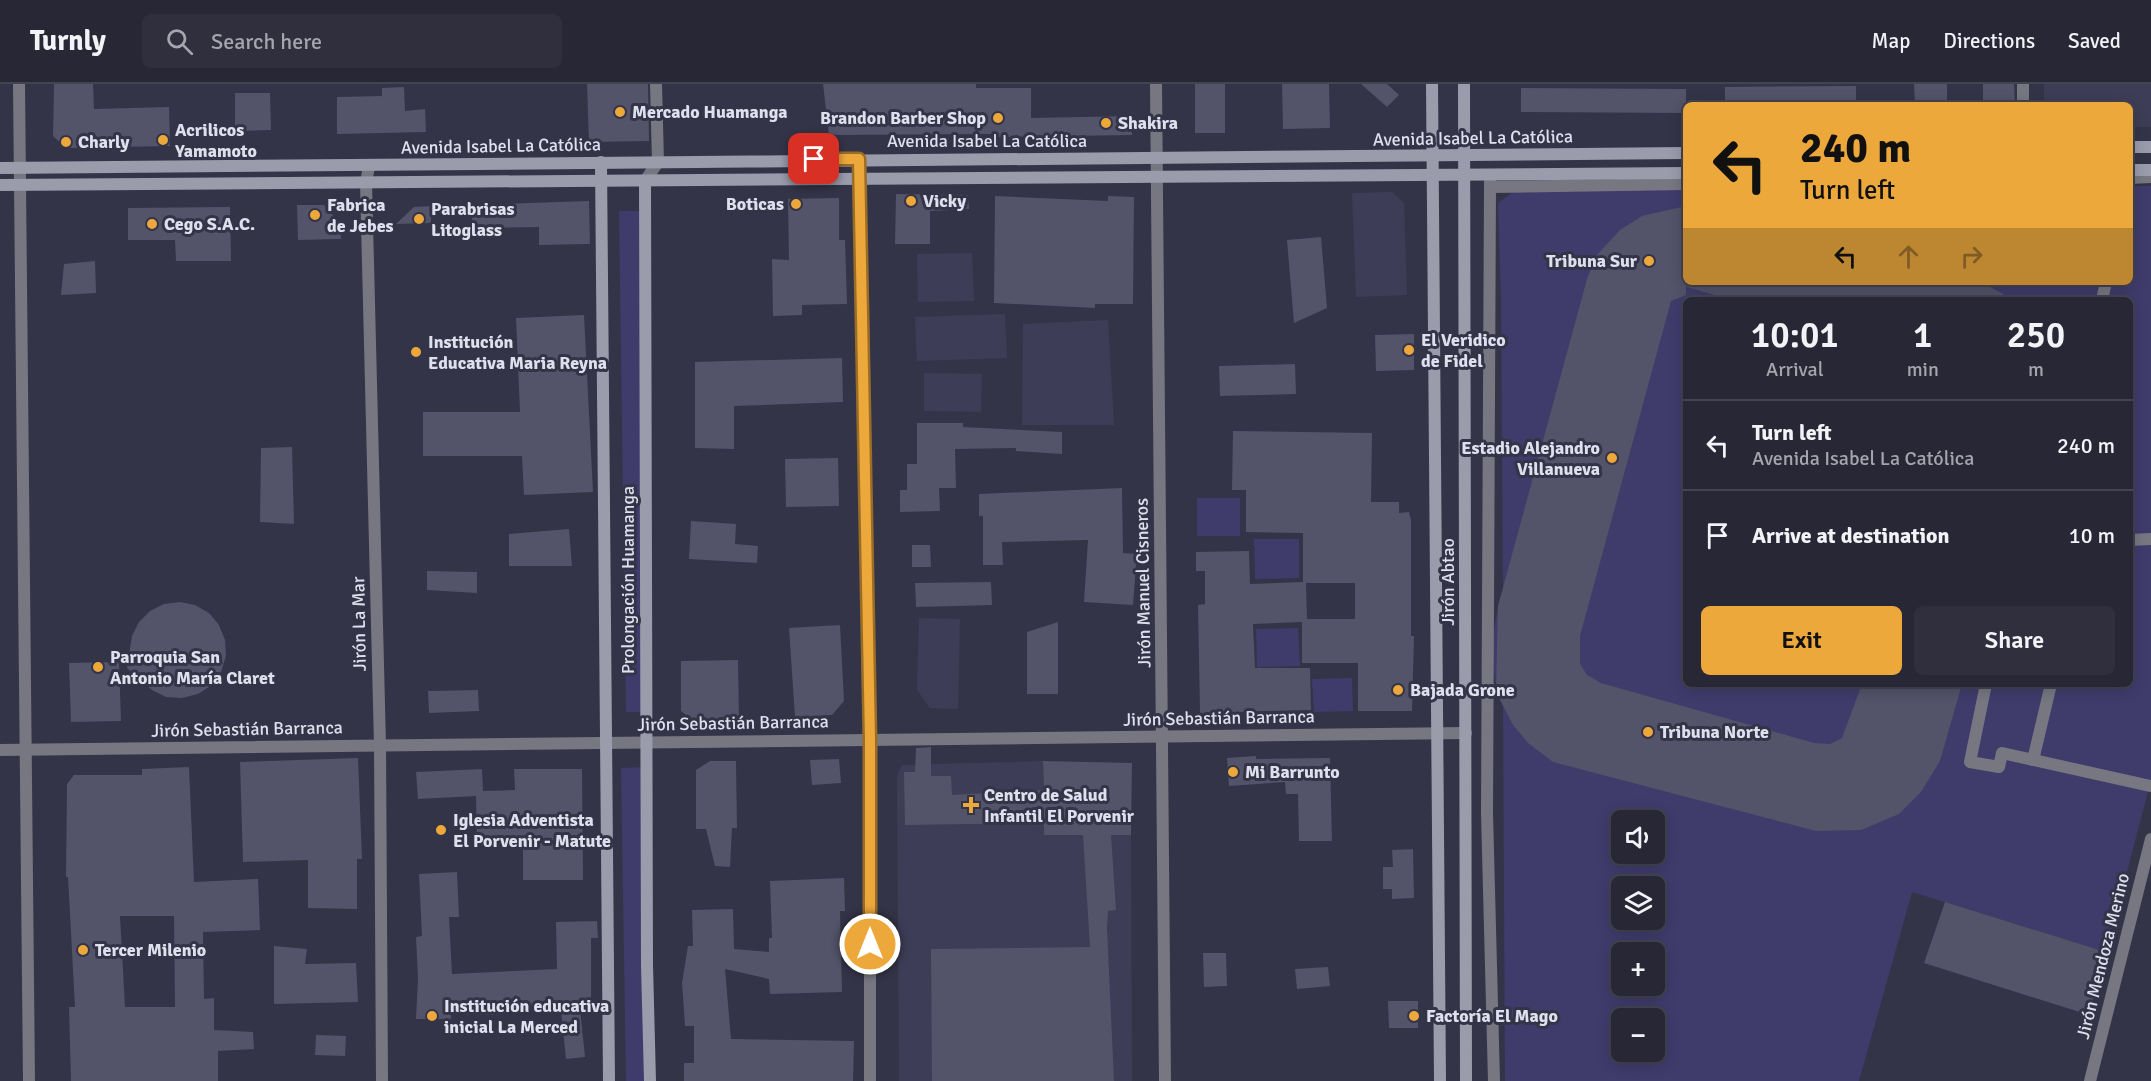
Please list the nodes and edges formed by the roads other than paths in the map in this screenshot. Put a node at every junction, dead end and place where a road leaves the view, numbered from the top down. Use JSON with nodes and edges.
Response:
{"nodes":[{"id":1,"x":20,"y":84,"type":"edge"},
{"id":2,"x":656,"y":84,"type":"edge"},
{"id":3,"x":1156,"y":84,"type":"edge"},
{"id":4,"x":1432,"y":84,"type":"edge"},
{"id":5,"x":1464,"y":84,"type":"edge"},
{"id":6,"x":2023,"y":84,"type":"edge"},
{"id":7,"x":2023,"y":102,"type":"edge"},
{"id":8,"x":2133,"y":147,"type":"edge"},
{"id":9,"x":2151,"y":147,"type":"edge"},
{"id":10,"x":1683,"y":153,"type":"edge"},
{"id":11,"x":1433,"y":155,"type":"junction"},
{"id":12,"x":1465,"y":155,"type":"junction"},
{"id":13,"x":859,"y":159,"type":"junction"},
{"id":14,"x":1157,"y":160,"type":"junction"},
{"id":15,"x":602,"y":162,"type":"junction"},
{"id":16,"x":658,"y":162,"type":"junction"},
{"id":17,"x":369,"y":166,"type":"junction"},
{"id":18,"x":20,"y":167,"type":"junction"},
{"id":19,"x":0,"y":168,"type":"edge"},
{"id":20,"x":2133,"y":170,"type":"edge"},
{"id":21,"x":2151,"y":170,"type":"edge"},
{"id":22,"x":1683,"y":173,"type":"edge"},
{"id":23,"x":1433,"y":175,"type":"junction"},
{"id":24,"x":1465,"y":175,"type":"junction"},
{"id":25,"x":1157,"y":177,"type":"junction"},
{"id":26,"x":2151,"y":177,"type":"edge"},
{"id":27,"x":2133,"y":178,"type":"edge"},
{"id":28,"x":859,"y":179,"type":"junction"},
{"id":29,"x":601,"y":181,"type":"junction"},
{"id":30,"x":645,"y":181,"type":"junction"},
{"id":31,"x":1491,"y":181,"type":"junction"},
{"id":32,"x":366,"y":183,"type":"junction"},
{"id":33,"x":1683,"y":184,"type":"edge"},
{"id":34,"x":0,"y":185,"type":"edge"},
{"id":35,"x":21,"y":185,"type":"junction"},
{"id":36,"x":2151,"y":539,"type":"edge"},
{"id":37,"x":2133,"y":540,"type":"edge"},
{"id":38,"x":1985,"y":687,"type":"edge"},
{"id":39,"x":2050,"y":687,"type":"edge"},
{"id":40,"x":1437,"y":733,"type":"junction"},
{"id":41,"x":1466,"y":733,"type":"junction"},
{"id":42,"x":1162,"y":736,"type":"junction"},
{"id":43,"x":870,"y":740,"type":"junction"},
{"id":44,"x":646,"y":742,"type":"junction"},
{"id":45,"x":605,"y":743,"type":"junction"},
{"id":46,"x":380,"y":745,"type":"junction"},
{"id":47,"x":26,"y":749,"type":"junction"},
{"id":48,"x":0,"y":750,"type":"edge"},
{"id":49,"x":2033,"y":760,"type":"junction"},
{"id":50,"x":2150,"y":786,"type":"edge"},
{"id":51,"x":2151,"y":839,"type":"edge"},
{"id":52,"x":29,"y":1081,"type":"edge"},
{"id":53,"x":382,"y":1081,"type":"edge"},
{"id":54,"x":609,"y":1081,"type":"edge"},
{"id":55,"x":650,"y":1081,"type":"edge"},
{"id":56,"x":870,"y":1081,"type":"edge"},
{"id":57,"x":1165,"y":1081,"type":"edge"},
{"id":58,"x":1440,"y":1081,"type":"edge"},
{"id":59,"x":1466,"y":1081,"type":"edge"},
{"id":60,"x":1494,"y":1081,"type":"edge"},
{"id":61,"x":2090,"y":1081,"type":"edge"}],
"edges":[{"from":1,"to":18,"type":"street"},
{"from":2,"to":16,"type":"street"},
{"from":3,"to":14,"type":"street","name":"Jirón Manuel Cisneros"},
{"from":4,"to":11,"type":"street","name":"Jirón Abtao"},
{"from":5,"to":12,"type":"street","name":"Jirón Abtao"},
{"from":6,"to":7,"type":"street"},
{"from":8,"to":9,"type":"street"},
{"from":10,"to":12,"type":"street","name":"Avenida Isabel La Católica"},
{"from":11,"to":12,"type":"street","name":"Avenida Isabel La Católica"},
{"from":11,"to":14,"type":"street","name":"Avenida Isabel La Católica"},
{"from":11,"to":23,"type":"street","name":"Jirón Abtao"},
{"from":12,"to":24,"type":"street","name":"Jirón Abtao"},
{"from":13,"to":14,"type":"street","name":"Avenida Isabel La Católica"},
{"from":13,"to":16,"type":"street","name":"Avenida Isabel La Católica"},
{"from":13,"to":28,"type":"street"},
{"from":14,"to":25,"type":"street","name":"Jirón Manuel Cisneros"},
{"from":15,"to":16,"type":"street","name":"Avenida Isabel La Católica"},
{"from":15,"to":17,"type":"street","name":"Avenida Isabel La Católica"},
{"from":15,"to":29,"type":"street","name":"Prolongación Huamanga"},
{"from":16,"to":30,"type":"street"},
{"from":17,"to":18,"type":"street","name":"Avenida Isabel La Católica"},
{"from":17,"to":32,"type":"street","name":"Jirón La Mar"},
{"from":18,"to":19,"type":"street","name":"Avenida Isabel La Católica"},
{"from":18,"to":35,"type":"street"},
{"from":20,"to":21,"type":"street"},
{"from":22,"to":31,"type":"street","name":"Avenida Isabel La Católica"},
{"from":23,"to":24,"type":"street","name":"Avenida Isabel La Católica"},
{"from":23,"to":25,"type":"street","name":"Avenida Isabel La Católica"},
{"from":23,"to":40,"type":"street","name":"Jirón Abtao"},
{"from":24,"to":31,"type":"street","name":"Avenida Isabel La Católica"},
{"from":24,"to":41,"type":"street","name":"Jirón Abtao"},
{"from":25,"to":28,"type":"street","name":"Avenida Isabel La Católica"},
{"from":25,"to":42,"type":"street","name":"Jirón Manuel Cisneros"},
{"from":26,"to":27,"type":"street"},
{"from":28,"to":30,"type":"street","name":"Avenida Isabel La Católica"},
{"from":28,"to":43,"type":"street"},
{"from":29,"to":30,"type":"street","name":"Avenida Isabel La Católica"},
{"from":29,"to":32,"type":"street","name":"Avenida Isabel La Católica"},
{"from":29,"to":45,"type":"street","name":"Prolongación Huamanga"},
{"from":30,"to":44,"type":"street","name":"Prolongación Huamanga"},
{"from":31,"to":33,"type":"street"},
{"from":31,"to":60,"type":"street"},
{"from":32,"to":35,"type":"street","name":"Avenida Isabel La Católica"},
{"from":32,"to":46,"type":"street","name":"Jirón La Mar"},
{"from":34,"to":35,"type":"street","name":"Avenida Isabel La Católica"},
{"from":35,"to":47,"type":"street"},
{"from":36,"to":37,"type":"street"},
{"from":38,"to":49,"type":"street"},
{"from":39,"to":49,"type":"street"},
{"from":40,"to":41,"type":"street","name":"Jirón Sebastián Barranca"},
{"from":40,"to":42,"type":"street","name":"Jirón Sebastián Barranca"},
{"from":40,"to":58,"type":"street","name":"Jirón Abtao"},
{"from":41,"to":59,"type":"street","name":"Jirón Abtao"},
{"from":42,"to":43,"type":"street","name":"Jirón Sebastián Barranca"},
{"from":42,"to":57,"type":"street","name":"Jirón Manuel Cisneros"},
{"from":43,"to":44,"type":"street","name":"Jirón Sebastián Barranca"},
{"from":43,"to":56,"type":"street"},
{"from":44,"to":45,"type":"street","name":"Jirón Sebastián Barranca"},
{"from":44,"to":55,"type":"street","name":"Prolongación Huamanga"},
{"from":45,"to":46,"type":"street","name":"Jirón Sebastián Barranca"},
{"from":45,"to":54,"type":"street","name":"Prolongación Huamanga"},
{"from":46,"to":47,"type":"street","name":"Jirón Sebastián Barranca"},
{"from":46,"to":53,"type":"street","name":"Jirón La Mar"},
{"from":47,"to":48,"type":"street","name":"Jirón Sebastián Barranca"},
{"from":47,"to":52,"type":"street"},
{"from":49,"to":50,"type":"street"},
{"from":51,"to":61,"type":"street","name":"Jirón Mendoza Merino"}]}
